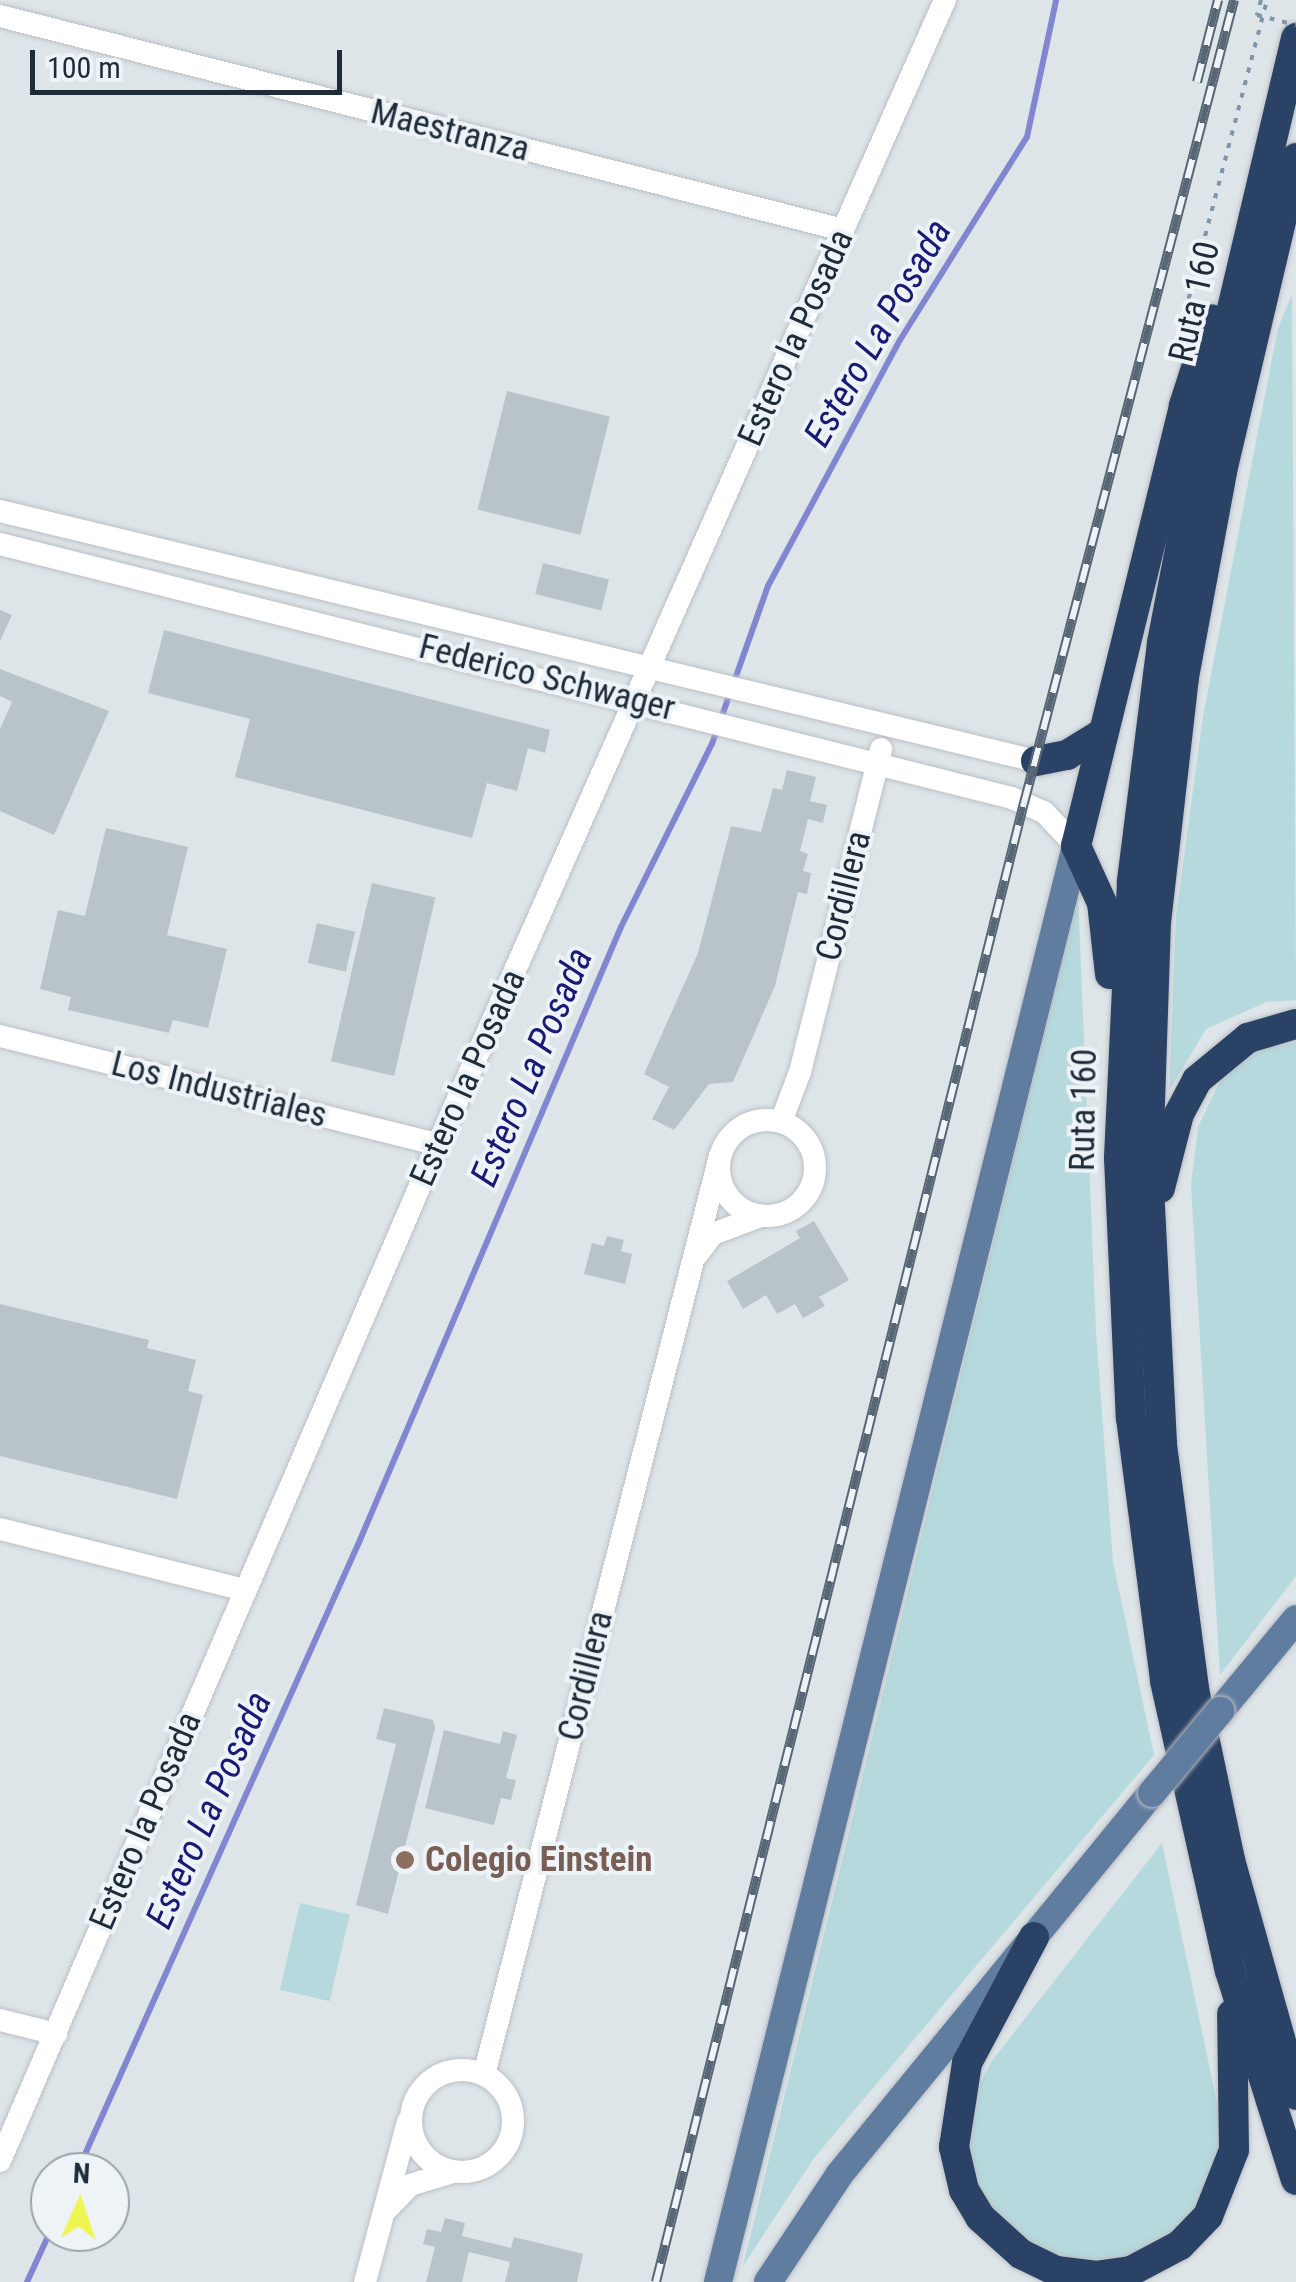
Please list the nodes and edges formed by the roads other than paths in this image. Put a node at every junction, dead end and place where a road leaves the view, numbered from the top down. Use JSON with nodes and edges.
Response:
{"nodes":[{"id":1,"x":945,"y":0,"type":"edge"},
{"id":2,"x":0,"y":16,"type":"edge"},
{"id":3,"x":1296,"y":38,"type":"edge"},
{"id":4,"x":1296,"y":158,"type":"edge"},
{"id":5,"x":842,"y":230,"type":"junction"},
{"id":6,"x":1246,"y":244,"type":"junction"},
{"id":7,"x":0,"y":511,"type":"edge"},
{"id":8,"x":128,"y":542,"type":"junction"},
{"id":9,"x":0,"y":544,"type":"edge"},
{"id":10,"x":116,"y":574,"type":"junction"},
{"id":11,"x":388,"y":606,"type":"junction"},
{"id":12,"x":378,"y":635,"type":"junction"},
{"id":13,"x":651,"y":671,"type":"junction"},
{"id":14,"x":638,"y":700,"type":"junction"},
{"id":15,"x":886,"y":726,"type":"junction"},
{"id":16,"x":1103,"y":734,"type":"junction"},
{"id":17,"x":878,"y":761,"type":"junction"},
{"id":18,"x":1036,"y":761,"type":"joint"},
{"id":19,"x":1076,"y":846,"type":"junction"},
{"id":20,"x":1296,"y":1024,"type":"edge"},
{"id":21,"x":0,"y":1036,"type":"edge"},
{"id":22,"x":1121,"y":1060,"type":"junction"},
{"id":23,"x":781,"y":1122,"type":"junction"},
{"id":24,"x":438,"y":1144,"type":"junction"},
{"id":25,"x":720,"y":1156,"type":"junction"},
{"id":26,"x":761,"y":1216,"type":"junction"},
{"id":27,"x":1150,"y":1250,"type":"junction"},
{"id":28,"x":686,"y":1276,"type":"junction"},
{"id":29,"x":0,"y":1529,"type":"edge"},
{"id":30,"x":244,"y":1590,"type":"junction"},
{"id":31,"x":1296,"y":1619,"type":"edge"},
{"id":32,"x":1034,"y":1937,"type":"junction"},
{"id":33,"x":1230,"y":1971,"type":"junction"},
{"id":34,"x":0,"y":2020,"type":"edge"},
{"id":35,"x":56,"y":2034,"type":"junction"},
{"id":36,"x":484,"y":2075,"type":"junction"},
{"id":37,"x":1296,"y":2095,"type":"edge"},
{"id":38,"x":412,"y":2109,"type":"junction"},
{"id":39,"x":0,"y":2160,"type":"edge"},
{"id":40,"x":456,"y":2172,"type":"junction"},
{"id":41,"x":1296,"y":2180,"type":"edge"},
{"id":42,"x":382,"y":2215,"type":"junction"},
{"id":43,"x":364,"y":2282,"type":"edge"},
{"id":44,"x":718,"y":2282,"type":"edge"},
{"id":45,"x":768,"y":2282,"type":"edge"}],
"edges":[{"from":1,"to":5,"type":"street","name":"Estero la Posada"},
{"from":2,"to":5,"type":"street","name":"Maestranza"},
{"from":3,"to":6,"type":"highway","name":"Ruta 160"},
{"from":4,"to":27,"type":"highway","name":"Ruta 160"},
{"from":5,"to":13,"type":"street","name":"Estero la Posada"},
{"from":6,"to":16,"type":"highway"},
{"from":6,"to":22,"type":"highway","name":"Ruta 160"},
{"from":7,"to":8,"type":"street","name":"Federico Schwager"},
{"from":8,"to":10,"type":"street"},
{"from":8,"to":11,"type":"street","name":"Federico Schwager"},
{"from":9,"to":10,"type":"street","name":"Federico Schwager"},
{"from":10,"to":12,"type":"street","name":"Federico Schwager"},
{"from":11,"to":12,"type":"street"},
{"from":11,"to":13,"type":"street","name":"Federico Schwager"},
{"from":12,"to":14,"type":"street","name":"Federico Schwager"},
{"from":13,"to":14,"type":"street","name":"Estero la Posada"},
{"from":13,"to":15,"type":"street","name":"Federico Schwager"},
{"from":14,"to":17,"type":"street","name":"Federico Schwager"},
{"from":14,"to":24,"type":"street","name":"Estero la Posada"},
{"from":15,"to":17,"type":"street","name":"Cordillera"},
{"from":15,"to":18,"type":"street","name":"Federico Schwager"},
{"from":16,"to":18,"type":"highway"},
{"from":16,"to":19,"type":"highway"},
{"from":17,"to":19,"type":"street","name":"Federico Schwager"},
{"from":17,"to":23,"type":"street","name":"Cordillera"},
{"from":19,"to":22,"type":"highway"},
{"from":19,"to":44,"type":"main road"},
{"from":20,"to":27,"type":"highway"},
{"from":21,"to":24,"type":"street","name":"Los Industriales"},
{"from":22,"to":33,"type":"highway","name":"Ruta 160"},
{"from":23,"to":25,"type":"street"},
{"from":23,"to":26,"type":"street","name":"Cordillera"},
{"from":24,"to":30,"type":"street","name":"Estero la Posada"},
{"from":25,"to":26,"type":"street"},
{"from":25,"to":28,"type":"street","name":"Cordillera"},
{"from":26,"to":28,"type":"street","name":"Cordillera"},
{"from":27,"to":37,"type":"highway","name":"Ruta 160"},
{"from":28,"to":36,"type":"street","name":"Cordillera"},
{"from":29,"to":30,"type":"street"},
{"from":30,"to":35,"type":"street","name":"Estero la Posada"},
{"from":31,"to":32,"type":"main road","bridge":true},
{"from":32,"to":33,"type":"highway"},
{"from":32,"to":45,"type":"main road"},
{"from":33,"to":41,"type":"highway","name":"Ruta 160"},
{"from":34,"to":35,"type":"street"},
{"from":35,"to":39,"type":"street","name":"Estero la Posada"},
{"from":36,"to":38,"type":"street"},
{"from":36,"to":40,"type":"street"},
{"from":38,"to":40,"type":"street"},
{"from":38,"to":42,"type":"street"},
{"from":40,"to":42,"type":"street"},
{"from":42,"to":43,"type":"street"}]}
